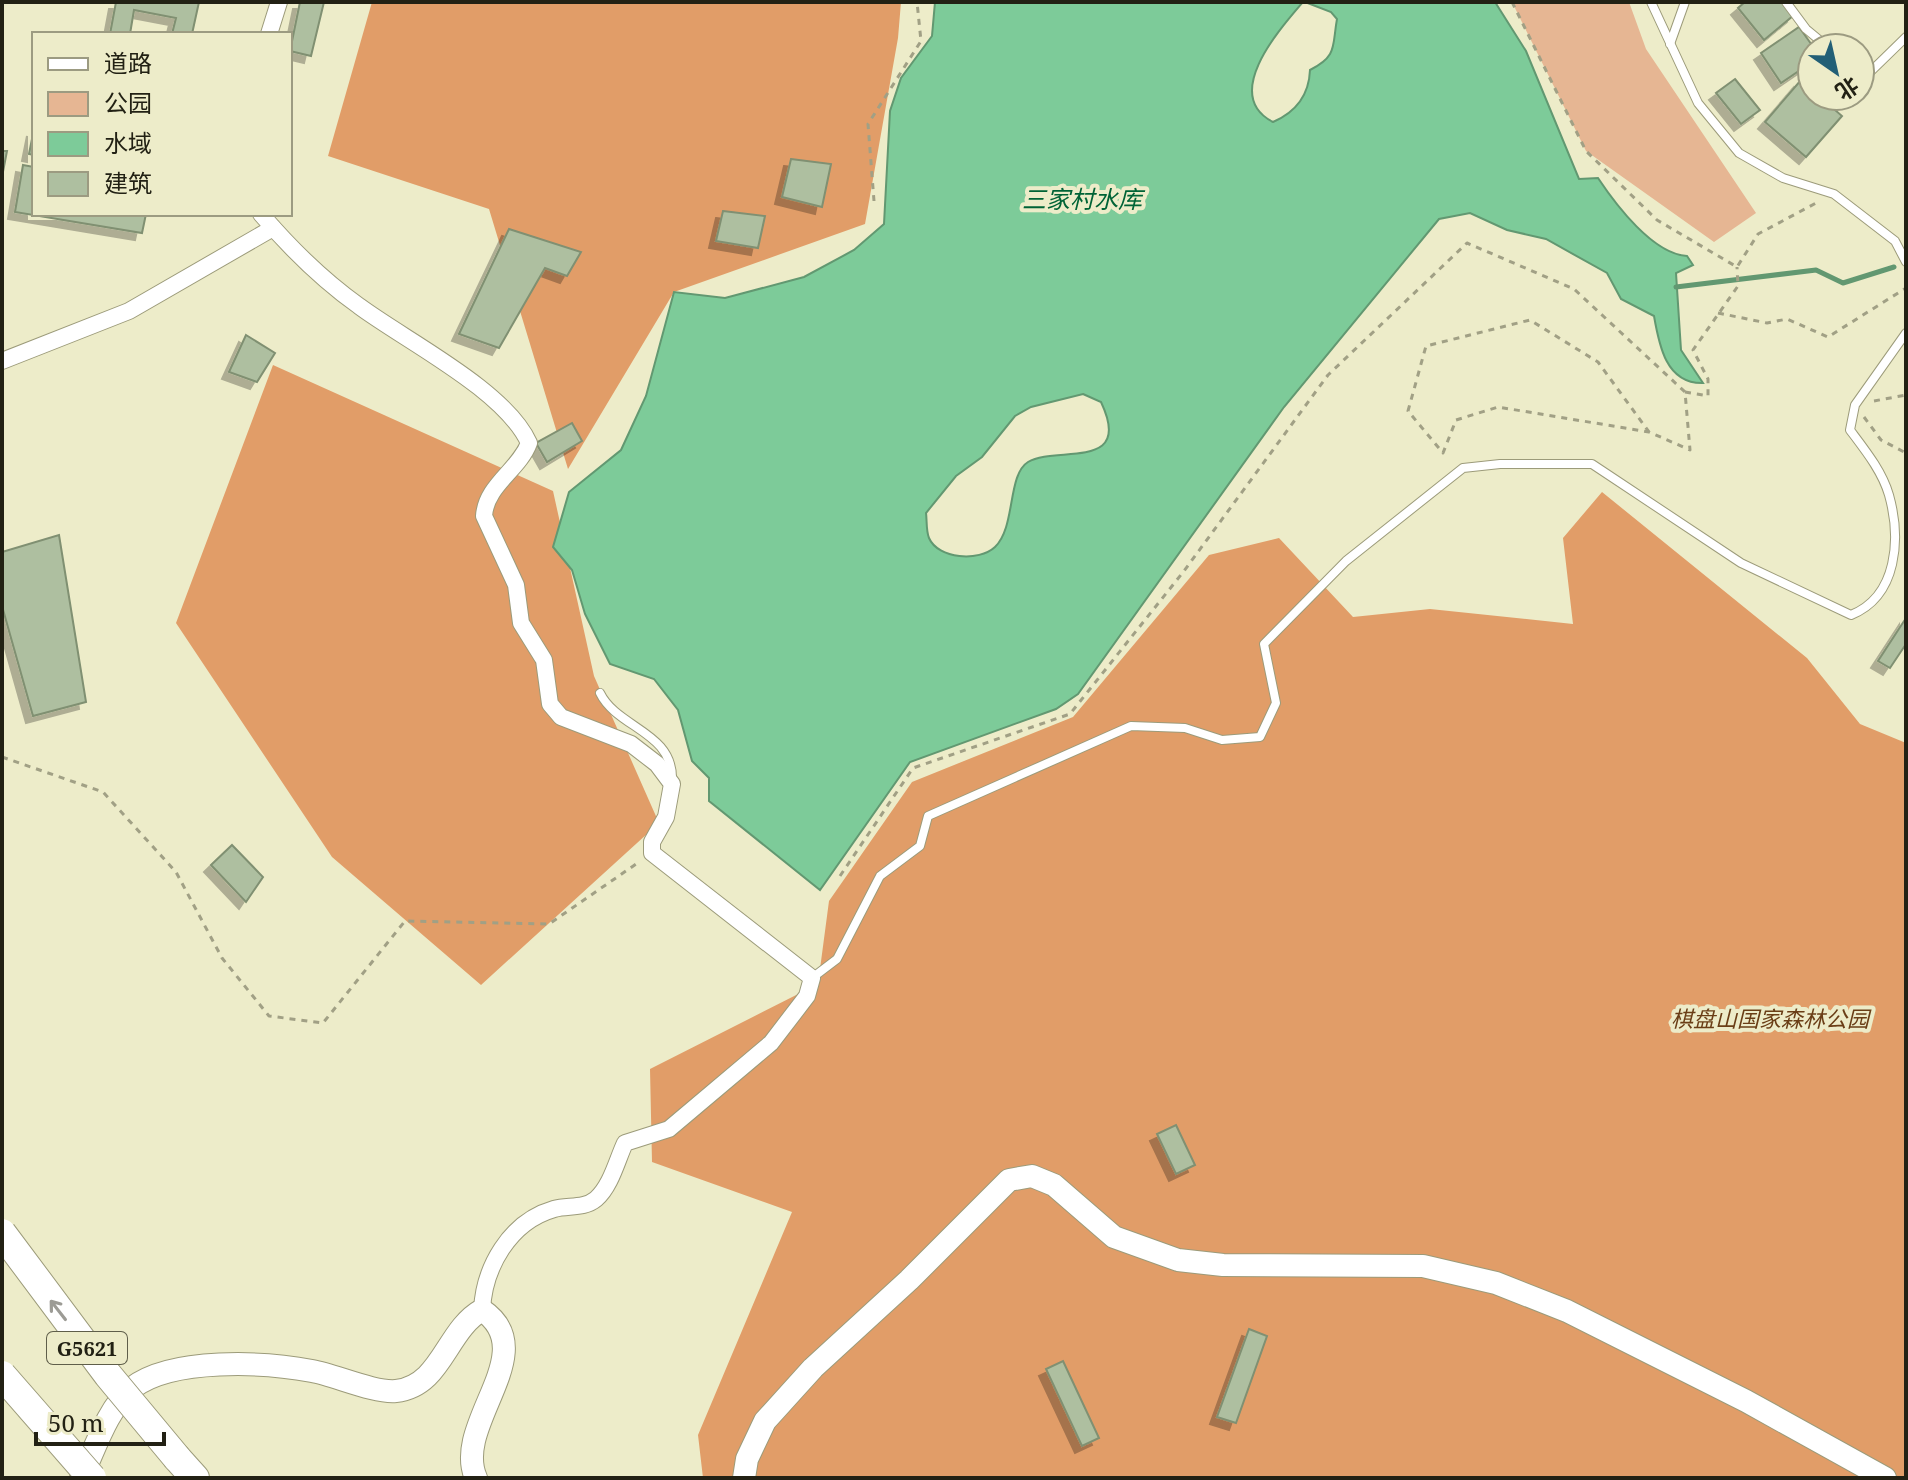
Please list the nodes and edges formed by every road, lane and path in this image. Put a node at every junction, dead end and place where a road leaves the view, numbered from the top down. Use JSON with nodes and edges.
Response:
{"nodes":[{"id":1,"x":279,"y":2,"type":"edge"},
{"id":2,"x":917,"y":2,"type":"edge"},
{"id":3,"x":1512,"y":2,"type":"edge"},
{"id":4,"x":1651,"y":2,"type":"edge"},
{"id":5,"x":1685,"y":2,"type":"edge"},
{"id":6,"x":1786,"y":2,"type":"edge"},
{"id":7,"x":270,"y":32,"type":"edge"},
{"id":8,"x":1810,"y":32,"type":"edge"},
{"id":9,"x":1906,"y":37,"type":"edge"},
{"id":10,"x":1670,"y":44,"type":"junction"},
{"id":11,"x":1876,"y":66,"type":"edge"},
{"id":12,"x":1834,"y":194,"type":"junction"},
{"id":13,"x":874,"y":201,"type":"dead end"},
{"id":14,"x":263,"y":216,"type":"edge"},
{"id":15,"x":273,"y":228,"type":"junction"},
{"id":16,"x":1906,"y":262,"type":"edge"},
{"id":17,"x":1737,"y":267,"type":"junction"},
{"id":18,"x":1906,"y":288,"type":"edge"},
{"id":19,"x":1718,"y":313,"type":"junction"},
{"id":20,"x":1906,"y":333,"type":"edge"},
{"id":21,"x":2,"y":361,"type":"edge"},
{"id":22,"x":1685,"y":392,"type":"junction"},
{"id":23,"x":1906,"y":395,"type":"edge"},
{"id":24,"x":1855,"y":405,"type":"junction"},
{"id":25,"x":1649,"y":432,"type":"junction"},
{"id":26,"x":1906,"y":453,"type":"edge"},
{"id":27,"x":600,"y":693,"type":"dead end"},
{"id":28,"x":2,"y":757,"type":"edge"},
{"id":29,"x":672,"y":784,"type":"junction"},
{"id":30,"x":652,"y":853,"type":"junction"},
{"id":31,"x":840,"y":876,"type":"dead end"},
{"id":32,"x":812,"y":978,"type":"junction"},
{"id":33,"x":2,"y":1233,"type":"edge"},
{"id":34,"x":482,"y":1310,"type":"junction"},
{"id":35,"x":2,"y":1375,"type":"edge"},
{"id":36,"x":186,"y":1468,"type":"edge"},
{"id":37,"x":81,"y":1478,"type":"edge"},
{"id":38,"x":92,"y":1478,"type":"edge"},
{"id":39,"x":476,"y":1478,"type":"edge"},
{"id":40,"x":744,"y":1478,"type":"edge"},
{"id":41,"x":1885,"y":1478,"type":"edge"}],
"edges":[{"from":1,"to":7,"type":"street"},
{"from":2,"to":13,"type":"path"},
{"from":3,"to":17,"type":"path"},
{"from":4,"to":10,"type":"lane"},
{"from":5,"to":10,"type":"lane"},
{"from":6,"to":8,"type":"lane"},
{"from":9,"to":11,"type":"lane"},
{"from":10,"to":12,"type":"lane"},
{"from":12,"to":16,"type":"lane"},
{"from":12,"to":17,"type":"path"},
{"from":14,"to":15,"type":"street"},
{"from":15,"to":21,"type":"street"},
{"from":15,"to":29,"type":"street"},
{"from":17,"to":19,"type":"path"},
{"from":18,"to":19,"type":"path"},
{"from":19,"to":22,"type":"path"},
{"from":20,"to":24,"type":"lane"},
{"from":22,"to":25,"type":"path"},
{"from":22,"to":31,"type":"path"},
{"from":23,"to":24,"type":"path"},
{"from":24,"to":26,"type":"path"},
{"from":24,"to":32,"type":"lane"},
{"from":25,"to":25,"type":"path"},
{"from":27,"to":29,"type":"lane"},
{"from":28,"to":30,"type":"path"},
{"from":29,"to":30,"type":"street"},
{"from":30,"to":32,"type":"street"},
{"from":32,"to":34,"type":"street"},
{"from":36,"to":33,"type":"highway","number":"G5621","one_way":true,"bridge":true},
{"from":34,"to":37,"type":"street"},
{"from":34,"to":39,"type":"street"},
{"from":35,"to":38,"type":"highway","bridge":true},
{"from":40,"to":41,"type":"street"}]}
